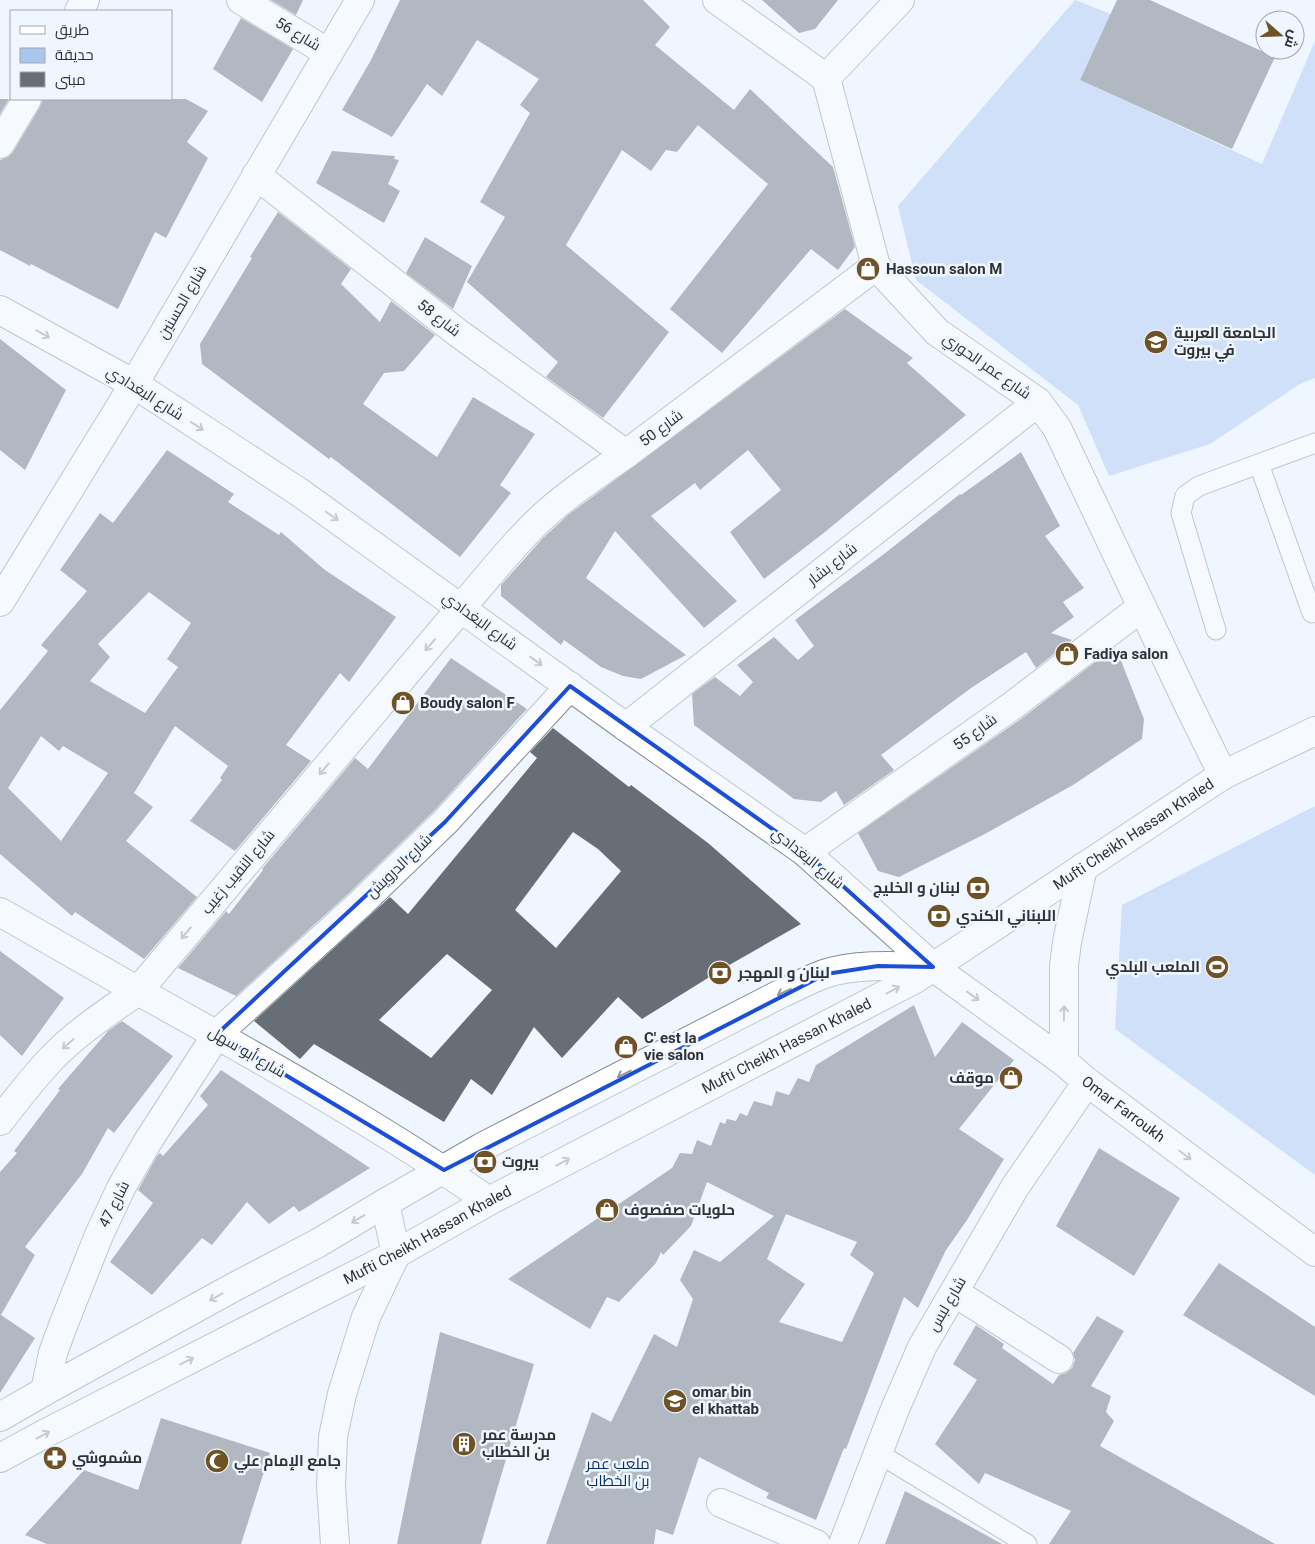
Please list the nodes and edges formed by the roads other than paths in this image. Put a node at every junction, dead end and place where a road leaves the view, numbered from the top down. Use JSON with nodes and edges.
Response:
{"nodes":[{"id":1,"x":241,"y":0,"type":"edge"},
{"id":2,"x":360,"y":0,"type":"edge"},
{"id":3,"x":717,"y":0,"type":"edge"},
{"id":4,"x":900,"y":0,"type":"edge"},
{"id":5,"x":329,"y":53,"type":"junction"},
{"id":6,"x":826,"y":78,"type":"junction"},
{"id":7,"x":26,"y":100,"type":"edge"},
{"id":8,"x":0,"y":144,"type":"edge"},
{"id":9,"x":256,"y":175,"type":"junction"},
{"id":10,"x":876,"y":266,"type":"junction"},
{"id":11,"x":0,"y":310,"type":"edge"},
{"id":12,"x":134,"y":384,"type":"junction"},
{"id":13,"x":1038,"y":402,"type":"junction"},
{"id":14,"x":1315,"y":443,"type":"edge"},
{"id":15,"x":626,"y":454,"type":"junction"},
{"id":16,"x":1259,"y":464,"type":"junction"},
{"id":17,"x":0,"y":602,"type":"edge"},
{"id":18,"x":1142,"y":607,"type":"junction"},
{"id":19,"x":461,"y":608,"type":"junction"},
{"id":20,"x":1312,"y":613,"type":"dead end"},
{"id":21,"x":1216,"y":630,"type":"dead end"},
{"id":22,"x":570,"y":686,"type":"junction"},
{"id":23,"x":626,"y":727,"type":"junction"},
{"id":24,"x":1315,"y":730,"type":"edge"},
{"id":25,"x":1223,"y":775,"type":"junction"},
{"id":26,"x":805,"y":852,"type":"junction"},
{"id":27,"x":1083,"y":867,"type":"junction"},
{"id":28,"x":0,"y":912,"type":"edge"},
{"id":29,"x":933,"y":967,"type":"junction"},
{"id":30,"x":138,"y":991,"type":"junction"},
{"id":31,"x":216,"y":1034,"type":"junction"},
{"id":32,"x":1064,"y":1062,"type":"junction"},
{"id":33,"x":1086,"y":1082,"type":"junction"},
{"id":34,"x":0,"y":1121,"type":"edge"},
{"id":35,"x":444,"y":1170,"type":"junction"},
{"id":36,"x":489,"y":1201,"type":"junction"},
{"id":37,"x":385,"y":1203,"type":"junction"},
{"id":38,"x":1315,"y":1252,"type":"edge"},
{"id":39,"x":396,"y":1254,"type":"junction"},
{"id":40,"x":954,"y":1292,"type":"junction"},
{"id":41,"x":1059,"y":1359,"type":"dead end"},
{"id":42,"x":45,"y":1391,"type":"junction"},
{"id":43,"x":0,"y":1417,"type":"edge"},
{"id":44,"x":878,"y":1453,"type":"junction"},
{"id":45,"x":0,"y":1458,"type":"edge"},
{"id":46,"x":721,"y":1503,"type":"dead end"},
{"id":47,"x":335,"y":1544,"type":"edge"},
{"id":48,"x":816,"y":1544,"type":"edge"},
{"id":49,"x":843,"y":1544,"type":"edge"},
{"id":50,"x":1027,"y":1544,"type":"edge"}],
"edges":[{"from":1,"to":5,"type":"street","name":"شارع 56"},
{"from":2,"to":5,"type":"street","name":"شارع الحسنين"},
{"from":3,"to":6,"type":"street"},
{"from":4,"to":6,"type":"street"},
{"from":5,"to":9,"type":"street","name":"شارع الحسنين"},
{"from":6,"to":10,"type":"street","name":"شارع عمر الحوري"},
{"from":7,"to":8,"type":"street"},
{"from":9,"to":12,"type":"street","name":"شارع الحسنين"},
{"from":9,"to":15,"type":"street","name":"شارع 58"},
{"from":10,"to":13,"type":"street","name":"شارع عمر الحوري"},
{"from":10,"to":15,"type":"street","name":"شارع 50"},
{"from":11,"to":12,"type":"street","name":"شارع البغدادي","one_way":true},
{"from":12,"to":17,"type":"street","name":"شارع الحسنين"},
{"from":12,"to":19,"type":"street","name":"شارع البغدادي","one_way":true},
{"from":13,"to":18,"type":"street","name":"شارع عمر الحوري"},
{"from":13,"to":23,"type":"street","name":"شارع بشار"},
{"from":14,"to":16,"type":"lane"},
{"from":15,"to":19,"type":"street","name":"شارع 50"},
{"from":16,"to":20,"type":"lane"},
{"from":16,"to":21,"type":"lane"},
{"from":18,"to":25,"type":"street","name":"شارع عمر الحوري"},
{"from":18,"to":26,"type":"street","name":"شارع 55"},
{"from":19,"to":22,"type":"street","name":"شارع البغدادي","one_way":true},
{"from":19,"to":30,"type":"street","name":"شارع النقيب زغيب","one_way":true},
{"from":22,"to":23,"type":"street","name":"شارع البغدادي"},
{"from":22,"to":31,"type":"street","name":"شارع الدرويش"},
{"from":23,"to":26,"type":"street","name":"شارع البغدادي"},
{"from":24,"to":25,"type":"street","name":"Mufti Cheikh Hassan Khaled"},
{"from":25,"to":27,"type":"street","name":"Mufti Cheikh Hassan Khaled"},
{"from":26,"to":29,"type":"street","name":"شارع البغدادي"},
{"from":27,"to":29,"type":"street","name":"Mufti Cheikh Hassan Khaled"},
{"from":32,"to":27,"type":"street","one_way":true},
{"from":28,"to":30,"type":"street","name":"شارع أبو سهل"},
{"from":29,"to":32,"type":"street","name":"Omar Farroukh","one_way":true},
{"from":29,"to":35,"type":"street","one_way":true},
{"from":36,"to":29,"type":"street","name":"Mufti Cheikh Hassan Khaled","one_way":true},
{"from":30,"to":31,"type":"street","name":"شارع أبو سهل"},
{"from":30,"to":34,"type":"street","name":"شارع النقيب زغيب","one_way":true},
{"from":31,"to":35,"type":"street","name":"شارع أبو سهل"},
{"from":31,"to":42,"type":"street","name":"شارع 47"},
{"from":32,"to":33,"type":"street","name":"Omar Farroukh"},
{"from":33,"to":38,"type":"street","name":"Omar Farroukh","one_way":true},
{"from":33,"to":40,"type":"street","name":"شارع لبس"},
{"from":35,"to":36,"type":"street","name":"شارع أبو سهل"},
{"from":35,"to":37,"type":"street"},
{"from":36,"to":39,"type":"street","name":"Mufti Cheikh Hassan Khaled"},
{"from":37,"to":39,"type":"street"},
{"from":37,"to":42,"type":"street","one_way":true},
{"from":45,"to":39,"type":"street","name":"Mufti Cheikh Hassan Khaled","one_way":true},
{"from":39,"to":47,"type":"street"},
{"from":40,"to":41,"type":"street"},
{"from":40,"to":44,"type":"street","name":"شارع لبس"},
{"from":42,"to":43,"type":"street"},
{"from":44,"to":49,"type":"street","name":"شارع لبس"},
{"from":44,"to":50,"type":"lane"},
{"from":46,"to":48,"type":"street"}]}
